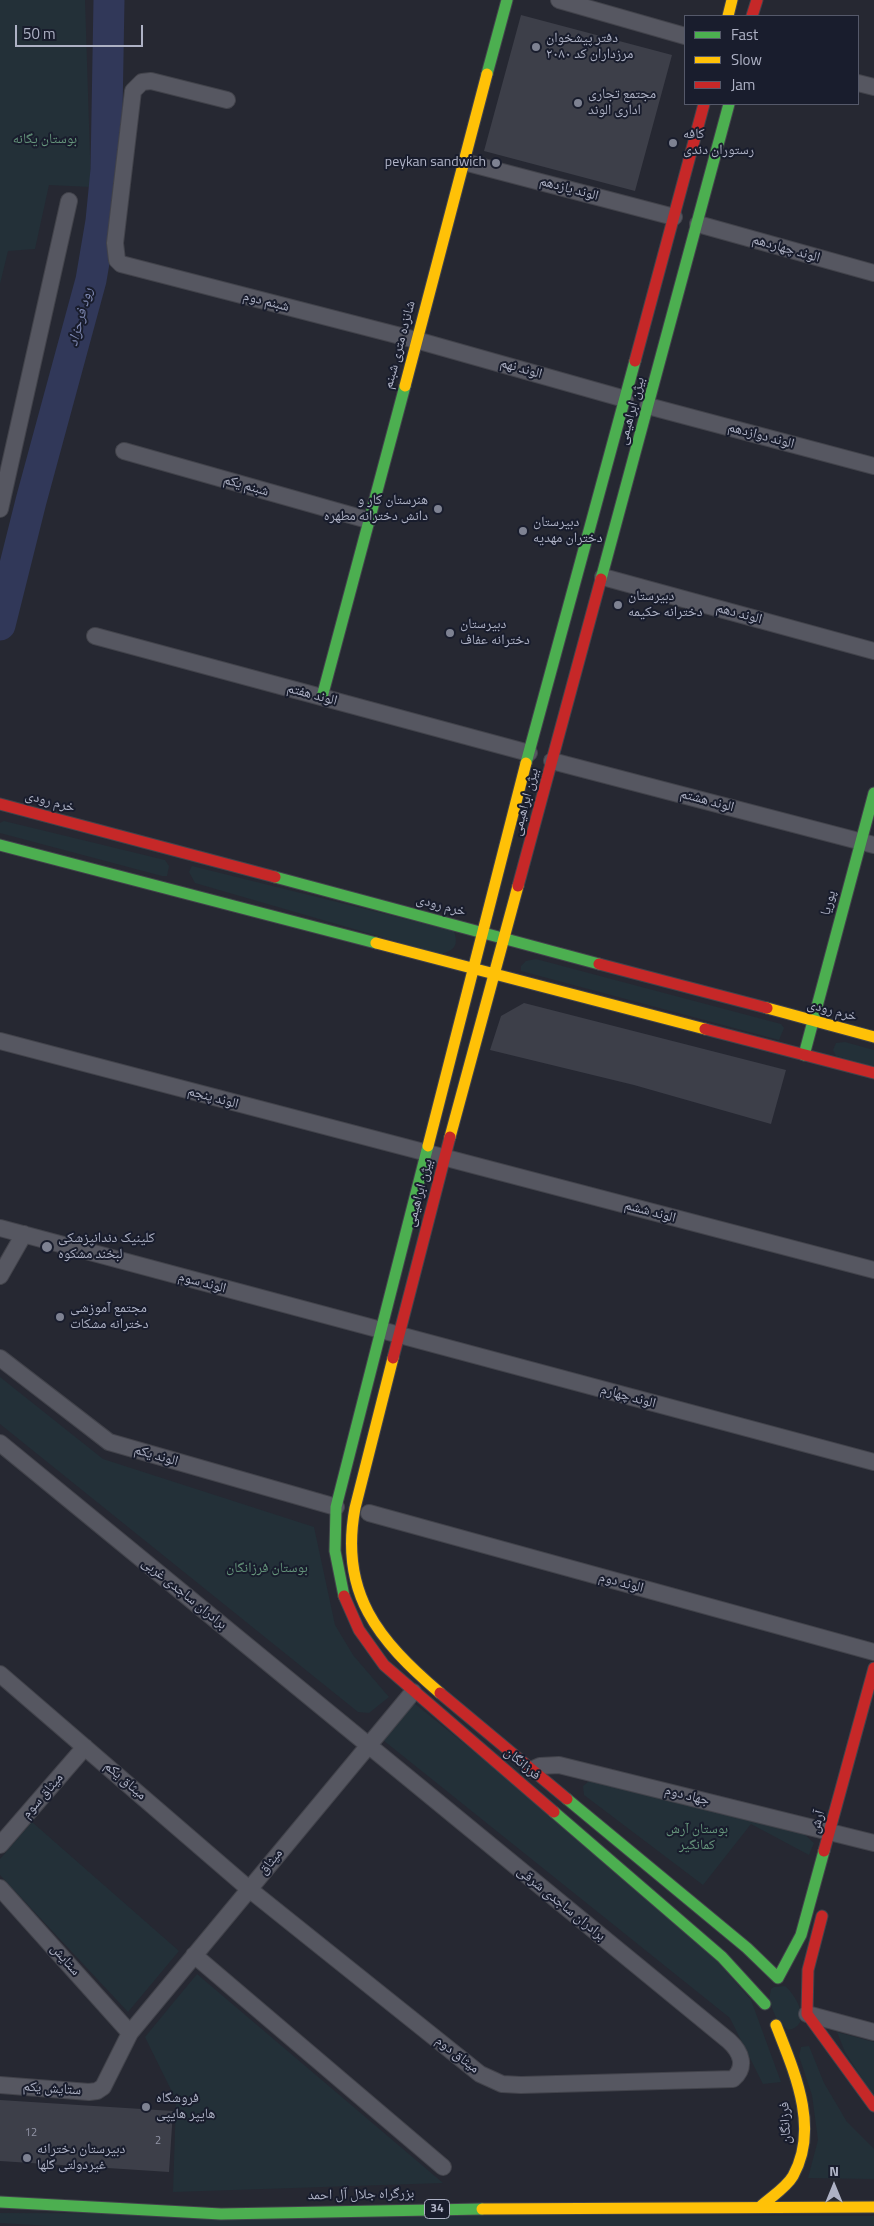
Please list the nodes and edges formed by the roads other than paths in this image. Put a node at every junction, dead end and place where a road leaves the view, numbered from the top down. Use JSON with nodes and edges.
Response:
{"nodes":[{"id":1,"x":507,"y":0,"type":"edge"},
{"id":2,"x":559,"y":0,"type":"edge"},
{"id":3,"x":732,"y":0,"type":"edge"},
{"id":4,"x":757,"y":0,"type":"edge"},
{"id":5,"x":728,"y":15,"type":"edge"},
{"id":6,"x":752,"y":15,"type":"edge"},
{"id":7,"x":684,"y":36,"type":"edge"},
{"id":8,"x":859,"y":83,"type":"edge"},
{"id":9,"x":874,"y":87,"type":"edge"},
{"id":10,"x":227,"y":100,"type":"dead end"},
{"id":11,"x":704,"y":105,"type":"edge"},
{"id":12,"x":730,"y":105,"type":"edge"},
{"id":13,"x":464,"y":162,"type":"junction"},
{"id":14,"x":69,"y":201,"type":"dead end"},
{"id":15,"x":674,"y":217,"type":"junction"},
{"id":16,"x":698,"y":224,"type":"junction"},
{"id":17,"x":874,"y":273,"type":"edge"},
{"id":18,"x":416,"y":340,"type":"junction"},
{"id":19,"x":625,"y":399,"type":"junction"},
{"id":20,"x":648,"y":406,"type":"junction"},
{"id":21,"x":124,"y":451,"type":"dead end"},
{"id":22,"x":874,"y":466,"type":"edge"},
{"id":23,"x":0,"y":509,"type":"edge"},
{"id":24,"x":368,"y":520,"type":"junction"},
{"id":25,"x":580,"y":568,"type":"junction"},
{"id":26,"x":603,"y":577,"type":"junction"},
{"id":27,"x":95,"y":636,"type":"dead end"},
{"id":28,"x":874,"y":651,"type":"edge"},
{"id":29,"x":322,"y":697,"type":"junction"},
{"id":30,"x":541,"y":757,"type":"junction"},
{"id":31,"x":874,"y":793,"type":"edge"},
{"id":32,"x":0,"y":804,"type":"edge"},
{"id":33,"x":868,"y":844,"type":"edge"},
{"id":34,"x":0,"y":845,"type":"edge"},
{"id":35,"x":482,"y":932,"type":"junction"},
{"id":36,"x":505,"y":938,"type":"junction"},
{"id":37,"x":472,"y":969,"type":"junction"},
{"id":38,"x":495,"y":974,"type":"junction"},
{"id":39,"x":813,"y":1021,"type":"junction"},
{"id":40,"x":874,"y":1037,"type":"edge"},
{"id":41,"x":0,"y":1041,"type":"edge"},
{"id":42,"x":804,"y":1055,"type":"junction"},
{"id":43,"x":874,"y":1073,"type":"edge"},
{"id":44,"x":427,"y":1154,"type":"junction"},
{"id":45,"x":444,"y":1159,"type":"junction"},
{"id":46,"x":0,"y":1228,"type":"edge"},
{"id":47,"x":24,"y":1234,"type":"junction"},
{"id":48,"x":874,"y":1270,"type":"edge"},
{"id":49,"x":0,"y":1276,"type":"edge"},
{"id":50,"x":381,"y":1332,"type":"junction"},
{"id":51,"x":398,"y":1336,"type":"junction"},
{"id":52,"x":0,"y":1358,"type":"edge"},
{"id":53,"x":0,"y":1443,"type":"edge"},
{"id":54,"x":874,"y":1462,"type":"edge"},
{"id":55,"x":336,"y":1507,"type":"junction"},
{"id":56,"x":360,"y":1512,"type":"junction"},
{"id":57,"x":874,"y":1652,"type":"edge"},
{"id":58,"x":874,"y":1668,"type":"edge"},
{"id":59,"x":0,"y":1674,"type":"edge"},
{"id":60,"x":419,"y":1686,"type":"junction"},
{"id":61,"x":367,"y":1746,"type":"junction"},
{"id":62,"x":85,"y":1747,"type":"junction"},
{"id":63,"x":526,"y":1776,"type":"junction"},
{"id":64,"x":840,"y":1833,"type":"junction"},
{"id":65,"x":874,"y":1843,"type":"edge"},
{"id":66,"x":0,"y":1845,"type":"edge"},
{"id":67,"x":249,"y":1889,"type":"junction"},
{"id":68,"x":3,"y":1895,"type":"edge"},
{"id":69,"x":826,"y":1900,"type":"dead end"},
{"id":70,"x":194,"y":1955,"type":"junction"},
{"id":71,"x":778,"y":1978,"type":"junction"},
{"id":72,"x":765,"y":2004,"type":"junction"},
{"id":73,"x":807,"y":2014,"type":"junction"},
{"id":74,"x":776,"y":2025,"type":"junction"},
{"id":75,"x":805,"y":2030,"type":"dead end"},
{"id":76,"x":874,"y":2032,"type":"edge"},
{"id":77,"x":130,"y":2033,"type":"junction"},
{"id":78,"x":794,"y":2037,"type":"dead end"},
{"id":79,"x":740,"y":2070,"type":"joint"},
{"id":80,"x":0,"y":2085,"type":"edge"},
{"id":81,"x":874,"y":2106,"type":"edge"},
{"id":82,"x":443,"y":2167,"type":"dead end"},
{"id":83,"x":0,"y":2202,"type":"edge"},
{"id":84,"x":760,"y":2207,"type":"junction"},
{"id":85,"x":874,"y":2207,"type":"edge"}],
"edges":[{"from":1,"to":13,"type":"main road","name":"شانزده متری شبنم"},
{"from":2,"to":7,"type":"street"},
{"from":3,"to":5,"type":"main road"},
{"from":4,"to":6,"type":"main road"},
{"from":8,"to":9,"type":"street"},
{"from":10,"to":18,"type":"street","name":"شبنم دوم"},
{"from":11,"to":15,"type":"main road","name":"بیژن ابراهیمی"},
{"from":12,"to":16,"type":"main road","name":"بیژن ابراهیمی"},
{"from":13,"to":15,"type":"street","name":"الوند یازدهم"},
{"from":13,"to":18,"type":"main road","name":"شانزده متری شبنم"},
{"from":14,"to":23,"type":"street"},
{"from":15,"to":16,"type":"main road"},
{"from":15,"to":19,"type":"main road","name":"بیژن ابراهیمی"},
{"from":16,"to":17,"type":"street","name":"الوند چهاردهم"},
{"from":16,"to":20,"type":"main road","name":"بیژن ابراهیمی"},
{"from":18,"to":19,"type":"street","name":"الوند نهم"},
{"from":18,"to":24,"type":"main road","name":"شانزده متری شبنم"},
{"from":19,"to":20,"type":"main road"},
{"from":19,"to":25,"type":"main road","name":"بیژن ابراهیمی"},
{"from":20,"to":22,"type":"street","name":"الوند دوازدهم"},
{"from":20,"to":26,"type":"main road","name":"بیژن ابراهیمی"},
{"from":21,"to":24,"type":"street","name":"شبنم یکم"},
{"from":24,"to":29,"type":"main road","name":"شانزده متری شبنم"},
{"from":25,"to":26,"type":"main road"},
{"from":25,"to":30,"type":"main road","name":"بیژن ابراهیمی"},
{"from":26,"to":28,"type":"street","name":"الوند دهم"},
{"from":26,"to":30,"type":"main road","name":"بیژن ابراهیمی"},
{"from":27,"to":29,"type":"street","name":"الوند هفتم"},
{"from":29,"to":30,"type":"street","name":"الوند هفتم"},
{"from":30,"to":33,"type":"street","name":"الوند هشتم"},
{"from":30,"to":35,"type":"main road","name":"بیژن ابراهیمی"},
{"from":30,"to":36,"type":"main road","name":"بیژن ابراهیمی"},
{"from":31,"to":33,"type":"main road","name":"پوریا"},
{"from":32,"to":35,"type":"main road","name":"خرم رودی"},
{"from":33,"to":39,"type":"main road","name":"پوریا"},
{"from":34,"to":37,"type":"main road"},
{"from":35,"to":36,"type":"main road","name":"خرم رودی"},
{"from":35,"to":37,"type":"main road","name":"بیژن ابراهیمی"},
{"from":36,"to":38,"type":"main road","name":"بیژن ابراهیمی"},
{"from":36,"to":39,"type":"main road","name":"خرم رودی"},
{"from":37,"to":38,"type":"main road"},
{"from":37,"to":44,"type":"main road","name":"بیژن ابراهیمی"},
{"from":38,"to":42,"type":"main road"},
{"from":38,"to":45,"type":"main road","name":"بیژن ابراهیمی"},
{"from":39,"to":40,"type":"main road","name":"خرم رودی"},
{"from":39,"to":42,"type":"main road","name":"پوریا"},
{"from":41,"to":44,"type":"street","name":"الوند پنجم"},
{"from":42,"to":43,"type":"main road"},
{"from":44,"to":45,"type":"street","name":"الوند ششم"},
{"from":44,"to":50,"type":"main road","name":"بیژن ابراهیمی"},
{"from":45,"to":48,"type":"street","name":"الوند ششم"},
{"from":45,"to":51,"type":"main road","name":"بیژن ابراهیمی"},
{"from":46,"to":47,"type":"street","name":"الوند سوم"},
{"from":47,"to":49,"type":"street"},
{"from":47,"to":50,"type":"street","name":"الوند سوم"},
{"from":50,"to":51,"type":"street","name":"الوند چهارم"},
{"from":50,"to":55,"type":"main road","name":"بیژن ابراهیمی"},
{"from":51,"to":54,"type":"street","name":"الوند چهارم"},
{"from":51,"to":56,"type":"main road","name":"بیژن ابراهیمی"},
{"from":52,"to":55,"type":"street","name":"الوند یکم"},
{"from":53,"to":61,"type":"street","name":"برادران ساجدی غربی"},
{"from":55,"to":56,"type":"main road"},
{"from":55,"to":60,"type":"main road","name":"فرزانگان"},
{"from":56,"to":57,"type":"street","name":"الوند دوم"},
{"from":56,"to":60,"type":"main road","name":"فرزانگان"},
{"from":58,"to":64,"type":"main road","name":"آرش"},
{"from":59,"to":62,"type":"street","name":"میثاق یکم"},
{"from":60,"to":61,"type":"street","name":"میثاق"},
{"from":60,"to":63,"type":"main road","name":"فرزانگان"},
{"from":60,"to":63,"type":"main road","name":"فرزانگان"},
{"from":61,"to":67,"type":"street","name":"میثاق"},
{"from":61,"to":79,"type":"street","name":"برادران ساجدی شرقی"},
{"from":62,"to":66,"type":"street","name":"میثاق سوم"},
{"from":62,"to":67,"type":"street","name":"میثاق یکم"},
{"from":63,"to":64,"type":"street","name":"جهاد دوم"},
{"from":63,"to":71,"type":"main road","name":"فرزانگان"},
{"from":63,"to":72,"type":"main road","name":"فرزانگان"},
{"from":64,"to":65,"type":"street","name":"جهاد دوم"},
{"from":64,"to":71,"type":"main road","name":"آرش"},
{"from":67,"to":70,"type":"street","name":"میثاق"},
{"from":67,"to":79,"type":"street","name":"میثاق دوم"},
{"from":68,"to":77,"type":"street","name":"ستایش"},
{"from":69,"to":73,"type":"main road"},
{"from":70,"to":77,"type":"street","name":"میثاق"},
{"from":70,"to":82,"type":"street"},
{"from":71,"to":72,"type":"main road","name":"آرش"},
{"from":71,"to":73,"type":"main road"},
{"from":72,"to":74,"type":"main road","name":"فرزانگان"},
{"from":73,"to":75,"type":"main road"},
{"from":73,"to":76,"type":"street"},
{"from":73,"to":81,"type":"main road"},
{"from":74,"to":78,"type":"main road"},
{"from":74,"to":84,"type":"main road","name":"فرزانگان"},
{"from":77,"to":80,"type":"street","name":"ستایش یکم"},
{"from":83,"to":84,"type":"main road","name":"بزرگراه جلال آل احمد","number":"34"},
{"from":84,"to":85,"type":"main road","name":"بزرگراه جلال آل احمد","number":"34"}]}
